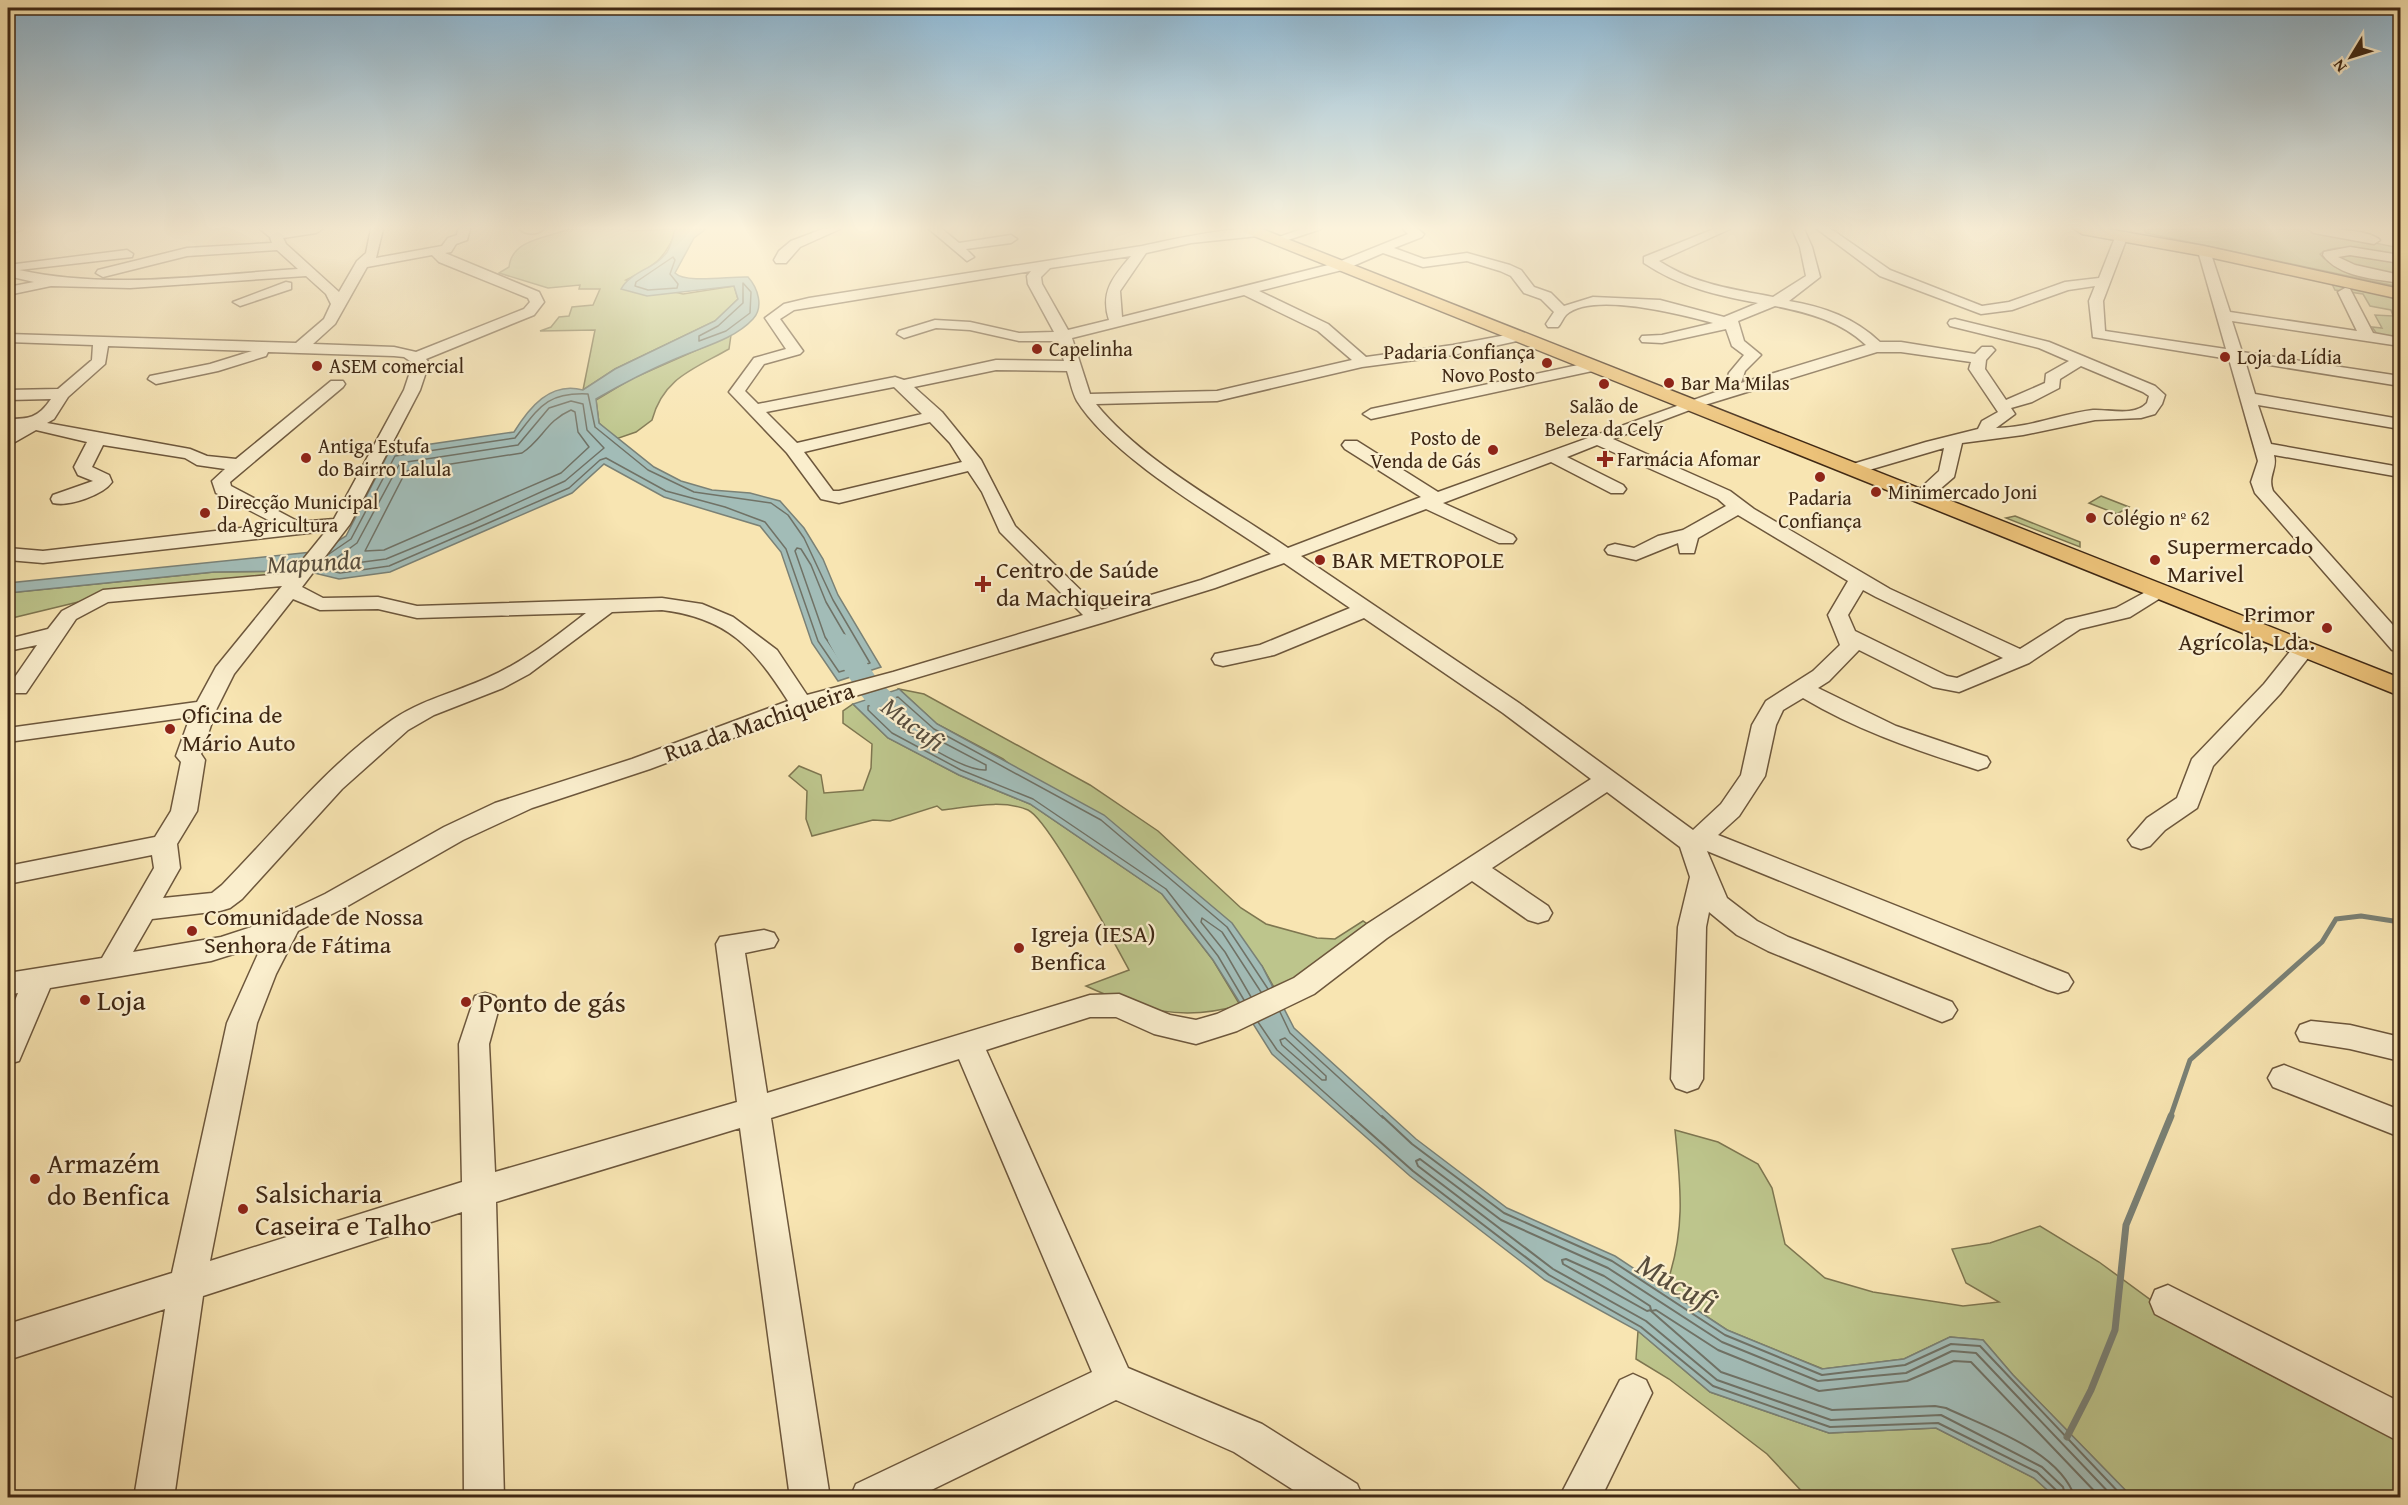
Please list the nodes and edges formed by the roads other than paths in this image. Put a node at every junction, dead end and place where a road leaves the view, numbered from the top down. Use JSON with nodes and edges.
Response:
{"nodes":[{"id":1,"x":246,"y":299,"type":"edge"},
{"id":2,"x":336,"y":299,"type":"edge"},
{"id":3,"x":341,"y":299,"type":"edge"},
{"id":4,"x":536,"y":299,"type":"edge"},
{"id":5,"x":826,"y":299,"type":"edge"},
{"id":6,"x":1044,"y":299,"type":"edge"},
{"id":7,"x":1109,"y":299,"type":"edge"},
{"id":8,"x":1209,"y":299,"type":"edge"},
{"id":9,"x":1265,"y":299,"type":"edge"},
{"id":10,"x":1423,"y":299,"type":"edge"},
{"id":11,"x":1549,"y":299,"type":"edge"},
{"id":12,"x":1717,"y":299,"type":"edge"},
{"id":13,"x":1758,"y":299,"type":"edge"},
{"id":14,"x":1779,"y":299,"type":"edge"},
{"id":15,"x":1954,"y":299,"type":"edge"},
{"id":16,"x":2030,"y":299,"type":"edge"},
{"id":17,"x":2096,"y":299,"type":"edge"},
{"id":18,"x":2220,"y":299,"type":"edge"},
{"id":19,"x":2349,"y":299,"type":"edge"},
{"id":20,"x":240,"y":302,"type":"dead end"},
{"id":21,"x":1774,"y":302,"type":"junction"},
{"id":22,"x":338,"y":304,"type":"junction"},
{"id":23,"x":1562,"y":311,"type":"junction"},
{"id":24,"x":2225,"y":316,"type":"junction"},
{"id":25,"x":1730,"y":321,"type":"junction"},
{"id":26,"x":1117,"y":323,"type":"junction"},
{"id":27,"x":1955,"y":323,"type":"dead end"},
{"id":28,"x":1553,"y":324,"type":"dead end"},
{"id":29,"x":904,"y":333,"type":"dead end"},
{"id":30,"x":2001,"y":334,"type":"junction"},
{"id":31,"x":1064,"y":336,"type":"junction"},
{"id":32,"x":1517,"y":337,"type":"junction"},
{"id":33,"x":2367,"y":337,"type":"junction"},
{"id":34,"x":8,"y":338,"type":"edge"},
{"id":35,"x":2087,"y":338,"type":"junction"},
{"id":36,"x":1647,"y":339,"type":"dead end"},
{"id":37,"x":101,"y":341,"type":"junction"},
{"id":38,"x":2400,"y":342,"type":"edge"},
{"id":39,"x":1876,"y":346,"type":"junction"},
{"id":40,"x":277,"y":348,"type":"junction"},
{"id":41,"x":299,"y":349,"type":"junction"},
{"id":42,"x":2060,"y":351,"type":"junction"},
{"id":43,"x":2236,"y":354,"type":"junction"},
{"id":44,"x":417,"y":357,"type":"junction"},
{"id":45,"x":1979,"y":359,"type":"junction"},
{"id":46,"x":2081,"y":360,"type":"junction"},
{"id":47,"x":1362,"y":362,"type":"junction"},
{"id":48,"x":1075,"y":366,"type":"junction"},
{"id":49,"x":1592,"y":367,"type":"junction"},
{"id":50,"x":156,"y":379,"type":"dead end"},
{"id":51,"x":2400,"y":381,"type":"edge"},
{"id":52,"x":337,"y":384,"type":"dead end"},
{"id":53,"x":903,"y":385,"type":"junction"},
{"id":54,"x":1732,"y":390,"type":"junction"},
{"id":55,"x":62,"y":394,"type":"junction"},
{"id":56,"x":8,"y":395,"type":"edge"},
{"id":57,"x":2248,"y":398,"type":"junction"},
{"id":58,"x":1084,"y":399,"type":"junction"},
{"id":59,"x":1689,"y":405,"type":"junction"},
{"id":60,"x":2001,"y":406,"type":"junction"},
{"id":61,"x":756,"y":409,"type":"junction"},
{"id":62,"x":1371,"y":414,"type":"dead end"},
{"id":63,"x":936,"y":416,"type":"junction"},
{"id":64,"x":2400,"y":423,"type":"edge"},
{"id":65,"x":8,"y":424,"type":"edge"},
{"id":66,"x":31,"y":424,"type":"junction"},
{"id":67,"x":1986,"y":434,"type":"junction"},
{"id":68,"x":90,"y":437,"type":"junction"},
{"id":69,"x":1598,"y":439,"type":"junction"},
{"id":70,"x":1954,"y":440,"type":"junction"},
{"id":71,"x":8,"y":441,"type":"edge"},
{"id":72,"x":1351,"y":445,"type":"dead end"},
{"id":73,"x":8,"y":448,"type":"edge"},
{"id":74,"x":2262,"y":448,"type":"junction"},
{"id":75,"x":793,"y":449,"type":"junction"},
{"id":76,"x":1552,"y":456,"type":"junction"},
{"id":77,"x":975,"y":464,"type":"junction"},
{"id":78,"x":241,"y":465,"type":"junction"},
{"id":79,"x":1852,"y":470,"type":"junction"},
{"id":80,"x":2400,"y":472,"type":"edge"},
{"id":81,"x":1617,"y":489,"type":"dead end"},
{"id":82,"x":1920,"y":497,"type":"junction"},
{"id":83,"x":60,"y":499,"type":"dead end"},
{"id":84,"x":1430,"y":500,"type":"junction"},
{"id":85,"x":1740,"y":506,"type":"junction"},
{"id":86,"x":342,"y":524,"type":"junction"},
{"id":87,"x":295,"y":527,"type":"junction"},
{"id":88,"x":1506,"y":539,"type":"dead end"},
{"id":89,"x":1615,"y":550,"type":"dead end"},
{"id":90,"x":8,"y":554,"type":"edge"},
{"id":91,"x":1290,"y":556,"type":"junction"},
{"id":92,"x":1859,"y":579,"type":"junction"},
{"id":93,"x":299,"y":580,"type":"junction"},
{"id":94,"x":2160,"y":592,"type":"junction"},
{"id":95,"x":608,"y":605,"type":"junction"},
{"id":96,"x":1366,"y":609,"type":"junction"},
{"id":97,"x":1098,"y":618,"type":"junction"},
{"id":98,"x":55,"y":634,"type":"junction"},
{"id":99,"x":1845,"y":634,"type":"junction"},
{"id":100,"x":8,"y":645,"type":"edge"},
{"id":101,"x":2400,"y":645,"type":"edge"},
{"id":102,"x":2304,"y":650,"type":"junction"},
{"id":103,"x":2021,"y":658,"type":"junction"},
{"id":104,"x":1222,"y":659,"type":"dead end"},
{"id":105,"x":18,"y":688,"type":"dead end"},
{"id":106,"x":1803,"y":688,"type":"junction"},
{"id":107,"x":2400,"y":688,"type":"edge"},
{"id":108,"x":802,"y":705,"type":"junction"},
{"id":109,"x":205,"y":708,"type":"junction"},
{"id":110,"x":8,"y":735,"type":"edge"},
{"id":111,"x":1978,"y":762,"type":"dead end"},
{"id":112,"x":1606,"y":781,"type":"junction"},
{"id":113,"x":1696,"y":840,"type":"junction"},
{"id":114,"x":2141,"y":840,"type":"dead end"},
{"id":115,"x":164,"y":844,"type":"junction"},
{"id":116,"x":1472,"y":868,"type":"junction"},
{"id":117,"x":8,"y":874,"type":"edge"},
{"id":118,"x":1703,"y":877,"type":"junction"},
{"id":119,"x":145,"y":910,"type":"junction"},
{"id":120,"x":1538,"y":913,"type":"dead end"},
{"id":121,"x":287,"y":925,"type":"junction"},
{"id":122,"x":764,"y":940,"type":"dead end"},
{"id":123,"x":111,"y":967,"type":"junction"},
{"id":124,"x":39,"y":979,"type":"junction"},
{"id":125,"x":2058,"y":982,"type":"dead end"},
{"id":126,"x":8,"y":984,"type":"edge"},
{"id":127,"x":485,"y":1004,"type":"dead end"},
{"id":128,"x":1942,"y":1010,"type":"dead end"},
{"id":129,"x":2311,"y":1033,"type":"dead end"},
{"id":130,"x":968,"y":1042,"type":"junction"},
{"id":131,"x":2400,"y":1049,"type":"edge"},
{"id":132,"x":8,"y":1052,"type":"edge"},
{"id":133,"x":2284,"y":1077,"type":"dead end"},
{"id":134,"x":1687,"y":1079,"type":"dead end"},
{"id":135,"x":755,"y":1110,"type":"junction"},
{"id":136,"x":2400,"y":1124,"type":"edge"},
{"id":137,"x":479,"y":1192,"type":"junction"},
{"id":138,"x":187,"y":1286,"type":"junction"},
{"id":139,"x":2168,"y":1302,"type":"dead end"},
{"id":140,"x":8,"y":1342,"type":"edge"},
{"id":141,"x":1115,"y":1381,"type":"junction"},
{"id":142,"x":1633,"y":1393,"type":"dead end"},
{"id":143,"x":2400,"y":1423,"type":"edge"},
{"id":144,"x":154,"y":1497,"type":"edge"},
{"id":145,"x":484,"y":1497,"type":"edge"},
{"id":146,"x":810,"y":1497,"type":"edge"},
{"id":147,"x":870,"y":1497,"type":"edge"},
{"id":148,"x":1343,"y":1497,"type":"edge"},
{"id":149,"x":1579,"y":1497,"type":"edge"}],
"edges":[{"from":1,"to":20,"type":"street"},
{"from":2,"to":22,"type":"street"},
{"from":3,"to":22,"type":"street"},
{"from":4,"to":44,"type":"street"},
{"from":5,"to":61,"type":"street"},
{"from":6,"to":31,"type":"street"},
{"from":7,"to":26,"type":"street"},
{"from":8,"to":26,"type":"street"},
{"from":9,"to":47,"type":"street"},
{"from":10,"to":32,"type":"main road"},
{"from":11,"to":23,"type":"street"},
{"from":12,"to":25,"type":"street"},
{"from":13,"to":21,"type":"street"},
{"from":14,"to":21,"type":"street"},
{"from":15,"to":16,"type":"street"},
{"from":17,"to":35,"type":"street"},
{"from":18,"to":24,"type":"street"},
{"from":19,"to":33,"type":"street"},
{"from":21,"to":25,"type":"street"},
{"from":21,"to":39,"type":"street"},
{"from":22,"to":41,"type":"street"},
{"from":23,"to":25,"type":"street"},
{"from":23,"to":28,"type":"street"},
{"from":24,"to":33,"type":"street"},
{"from":24,"to":43,"type":"street"},
{"from":25,"to":36,"type":"street"},
{"from":25,"to":54,"type":"street"},
{"from":26,"to":31,"type":"street"},
{"from":27,"to":30,"type":"street"},
{"from":29,"to":31,"type":"street"},
{"from":30,"to":42,"type":"street"},
{"from":30,"to":45,"type":"street"},
{"from":31,"to":48,"type":"street"},
{"from":32,"to":47,"type":"street"},
{"from":32,"to":49,"type":"main road"},
{"from":33,"to":38,"type":"street"},
{"from":34,"to":37,"type":"street"},
{"from":35,"to":42,"type":"street"},
{"from":35,"to":43,"type":"street"},
{"from":37,"to":40,"type":"street"},
{"from":37,"to":55,"type":"street"},
{"from":39,"to":45,"type":"street"},
{"from":39,"to":54,"type":"street","name":"Rua da Machiqueira"},
{"from":40,"to":41,"type":"street"},
{"from":40,"to":50,"type":"street"},
{"from":41,"to":44,"type":"street"},
{"from":42,"to":46,"type":"street"},
{"from":43,"to":51,"type":"street"},
{"from":43,"to":57,"type":"street"},
{"from":44,"to":86,"type":"street"},
{"from":45,"to":60,"type":"street"},
{"from":46,"to":60,"type":"street"},
{"from":46,"to":67,"type":"street"},
{"from":47,"to":58,"type":"street"},
{"from":48,"to":53,"type":"street"},
{"from":48,"to":58,"type":"street"},
{"from":49,"to":59,"type":"main road"},
{"from":49,"to":62,"type":"street"},
{"from":52,"to":78,"type":"street"},
{"from":53,"to":61,"type":"street"},
{"from":53,"to":63,"type":"street"},
{"from":54,"to":59,"type":"street","name":"Rua da Machiqueira"},
{"from":55,"to":56,"type":"street"},
{"from":55,"to":66,"type":"street"},
{"from":57,"to":64,"type":"street"},
{"from":57,"to":74,"type":"street"},
{"from":58,"to":91,"type":"street"},
{"from":59,"to":69,"type":"street","name":"Rua da Machiqueira"},
{"from":59,"to":79,"type":"main road"},
{"from":60,"to":67,"type":"street"},
{"from":61,"to":75,"type":"street"},
{"from":63,"to":75,"type":"street"},
{"from":63,"to":77,"type":"street"},
{"from":65,"to":66,"type":"street"},
{"from":66,"to":68,"type":"street"},
{"from":66,"to":71,"type":"street"},
{"from":67,"to":70,"type":"street"},
{"from":68,"to":73,"type":"street"},
{"from":68,"to":78,"type":"street"},
{"from":68,"to":83,"type":"street"},
{"from":69,"to":76,"type":"street","name":"Rua da Machiqueira"},
{"from":69,"to":85,"type":"street"},
{"from":70,"to":79,"type":"street"},
{"from":70,"to":82,"type":"street"},
{"from":72,"to":84,"type":"street"},
{"from":74,"to":80,"type":"street"},
{"from":74,"to":101,"type":"street"},
{"from":75,"to":77,"type":"street"},
{"from":76,"to":81,"type":"street"},
{"from":76,"to":84,"type":"street","name":"Rua da Machiqueira"},
{"from":77,"to":97,"type":"street"},
{"from":78,"to":87,"type":"street"},
{"from":79,"to":82,"type":"main road"},
{"from":82,"to":94,"type":"main road"},
{"from":84,"to":88,"type":"street"},
{"from":84,"to":91,"type":"street","name":"Rua da Machiqueira"},
{"from":85,"to":89,"type":"street"},
{"from":85,"to":92,"type":"street"},
{"from":86,"to":87,"type":"street"},
{"from":86,"to":93,"type":"street"},
{"from":87,"to":90,"type":"street"},
{"from":91,"to":96,"type":"street"},
{"from":91,"to":97,"type":"street","name":"Rua da Machiqueira"},
{"from":92,"to":99,"type":"street"},
{"from":92,"to":103,"type":"street"},
{"from":93,"to":95,"type":"street"},
{"from":93,"to":98,"type":"street"},
{"from":93,"to":109,"type":"street"},
{"from":94,"to":102,"type":"main road"},
{"from":94,"to":103,"type":"street"},
{"from":95,"to":108,"type":"street"},
{"from":95,"to":119,"type":"street"},
{"from":96,"to":104,"type":"street"},
{"from":96,"to":112,"type":"street"},
{"from":97,"to":108,"type":"street","name":"Rua da Machiqueira"},
{"from":98,"to":100,"type":"street"},
{"from":98,"to":105,"type":"street"},
{"from":99,"to":103,"type":"street"},
{"from":99,"to":106,"type":"street"},
{"from":102,"to":107,"type":"main road"},
{"from":102,"to":114,"type":"street"},
{"from":106,"to":111,"type":"street"},
{"from":106,"to":113,"type":"street"},
{"from":108,"to":121,"type":"street","name":"Rua da Machiqueira"},
{"from":109,"to":110,"type":"street"},
{"from":109,"to":115,"type":"street"},
{"from":112,"to":113,"type":"street"},
{"from":112,"to":116,"type":"street"},
{"from":113,"to":118,"type":"street"},
{"from":113,"to":125,"type":"street"},
{"from":115,"to":117,"type":"street"},
{"from":115,"to":119,"type":"street"},
{"from":116,"to":120,"type":"street"},
{"from":116,"to":130,"type":"street"},
{"from":118,"to":128,"type":"street"},
{"from":118,"to":134,"type":"street"},
{"from":119,"to":123,"type":"street"},
{"from":121,"to":123,"type":"street","name":"Rua da Machiqueira"},
{"from":121,"to":138,"type":"street"},
{"from":122,"to":135,"type":"street"},
{"from":123,"to":124,"type":"street","name":"Rua da Machiqueira"},
{"from":124,"to":126,"type":"street","name":"Rua da Machiqueira"},
{"from":124,"to":132,"type":"street"},
{"from":127,"to":137,"type":"street"},
{"from":129,"to":131,"type":"street"},
{"from":130,"to":135,"type":"street"},
{"from":130,"to":141,"type":"street"},
{"from":133,"to":136,"type":"street"},
{"from":135,"to":137,"type":"street"},
{"from":135,"to":146,"type":"street"},
{"from":137,"to":138,"type":"street"},
{"from":137,"to":145,"type":"street"},
{"from":138,"to":140,"type":"street"},
{"from":138,"to":144,"type":"street"},
{"from":139,"to":143,"type":"street"},
{"from":141,"to":147,"type":"street"},
{"from":141,"to":148,"type":"street"},
{"from":142,"to":149,"type":"street"}]}
